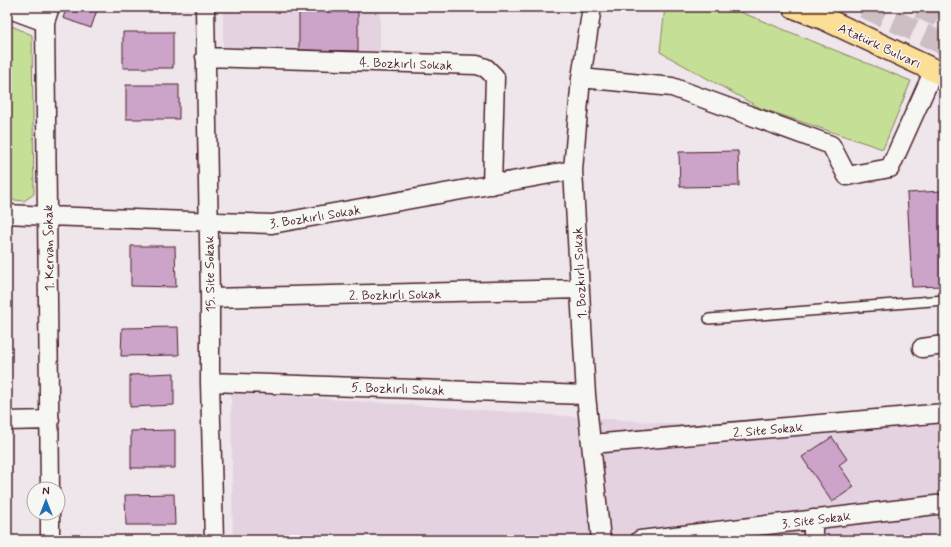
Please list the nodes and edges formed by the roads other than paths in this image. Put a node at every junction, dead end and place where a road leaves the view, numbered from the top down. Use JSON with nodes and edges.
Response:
{"nodes":[{"id":1,"x":205,"y":7,"type":"edge"},
{"id":2,"x":592,"y":7,"type":"edge"},
{"id":3,"x":794,"y":7,"type":"edge"},
{"id":4,"x":7,"y":8,"type":"edge"},
{"id":5,"x":48,"y":14,"type":"edge"},
{"id":6,"x":205,"y":57,"type":"junction"},
{"id":7,"x":939,"y":72,"type":"edge"},
{"id":8,"x":581,"y":78,"type":"junction"},
{"id":9,"x":573,"y":170,"type":"junction"},
{"id":10,"x":492,"y":185,"type":"junction"},
{"id":11,"x":7,"y":214,"type":"edge"},
{"id":12,"x":48,"y":216,"type":"junction"},
{"id":13,"x":209,"y":222,"type":"junction"},
{"id":14,"x":580,"y":289,"type":"junction"},
{"id":15,"x":210,"y":298,"type":"junction"},
{"id":16,"x":944,"y":300,"type":"edge"},
{"id":17,"x":709,"y":319,"type":"dead end"},
{"id":18,"x":944,"y":345,"type":"edge"},
{"id":19,"x":922,"y":348,"type":"dead end"},
{"id":20,"x":210,"y":382,"type":"junction"},
{"id":21,"x":586,"y":394,"type":"junction"},
{"id":22,"x":944,"y":413,"type":"edge"},
{"id":23,"x":50,"y":420,"type":"junction"},
{"id":24,"x":7,"y":421,"type":"edge"},
{"id":25,"x":592,"y":444,"type":"junction"},
{"id":26,"x":50,"y":481,"type":"edge"},
{"id":27,"x":944,"y":504,"type":"edge"},
{"id":28,"x":814,"y":519,"type":"junction"},
{"id":29,"x":50,"y":521,"type":"edge"},
{"id":30,"x":50,"y":540,"type":"edge"},
{"id":31,"x":214,"y":540,"type":"edge"},
{"id":32,"x":601,"y":540,"type":"edge"},
{"id":33,"x":640,"y":540,"type":"edge"},
{"id":34,"x":813,"y":540,"type":"edge"}],
"edges":[{"from":1,"to":6,"type":"street","name":"15. Site Sokak"},
{"from":2,"to":8,"type":"street","name":"1. Bozkırlı Sokak"},
{"from":3,"to":7,"type":"highway","name":"Atatürk Bulvarı"},
{"from":4,"to":5,"type":"street"},
{"from":5,"to":12,"type":"street","name":"1. Kervan Sokak"},
{"from":6,"to":10,"type":"street","name":"4. Bozkırlı Sokak"},
{"from":6,"to":13,"type":"street","name":"15. Site Sokak"},
{"from":7,"to":8,"type":"street"},
{"from":8,"to":9,"type":"street","name":"1. Bozkırlı Sokak"},
{"from":9,"to":10,"type":"street","name":"3. Bozkırlı Sokak"},
{"from":9,"to":14,"type":"street","name":"1. Bozkırlı Sokak"},
{"from":10,"to":13,"type":"street","name":"3. Bozkırlı Sokak"},
{"from":11,"to":12,"type":"street","name":"3. Bozkırlı Sokak"},
{"from":12,"to":13,"type":"street","name":"3. Bozkırlı Sokak"},
{"from":12,"to":23,"type":"street","name":"1. Kervan Sokak"},
{"from":13,"to":15,"type":"street","name":"15. Site Sokak"},
{"from":14,"to":15,"type":"street","name":"2. Bozkırlı Sokak"},
{"from":14,"to":21,"type":"street","name":"1. Bozkırlı Sokak"},
{"from":15,"to":20,"type":"street","name":"15. Site Sokak"},
{"from":16,"to":17,"type":"lane"},
{"from":18,"to":19,"type":"street"},
{"from":20,"to":21,"type":"street","name":"5. Bozkırlı Sokak"},
{"from":20,"to":31,"type":"street","name":"15. Site Sokak"},
{"from":21,"to":25,"type":"street","name":"1. Bozkırlı Sokak"},
{"from":22,"to":25,"type":"street","name":"2. Site Sokak"},
{"from":23,"to":24,"type":"street"},
{"from":23,"to":26,"type":"street","name":"1. Kervan Sokak"},
{"from":25,"to":32,"type":"street","name":"1. Bozkırlı Sokak"},
{"from":27,"to":28,"type":"street","name":"3. Site Sokak"},
{"from":28,"to":33,"type":"street","name":"3. Site Sokak"},
{"from":28,"to":34,"type":"street"},
{"from":29,"to":30,"type":"street"}]}
